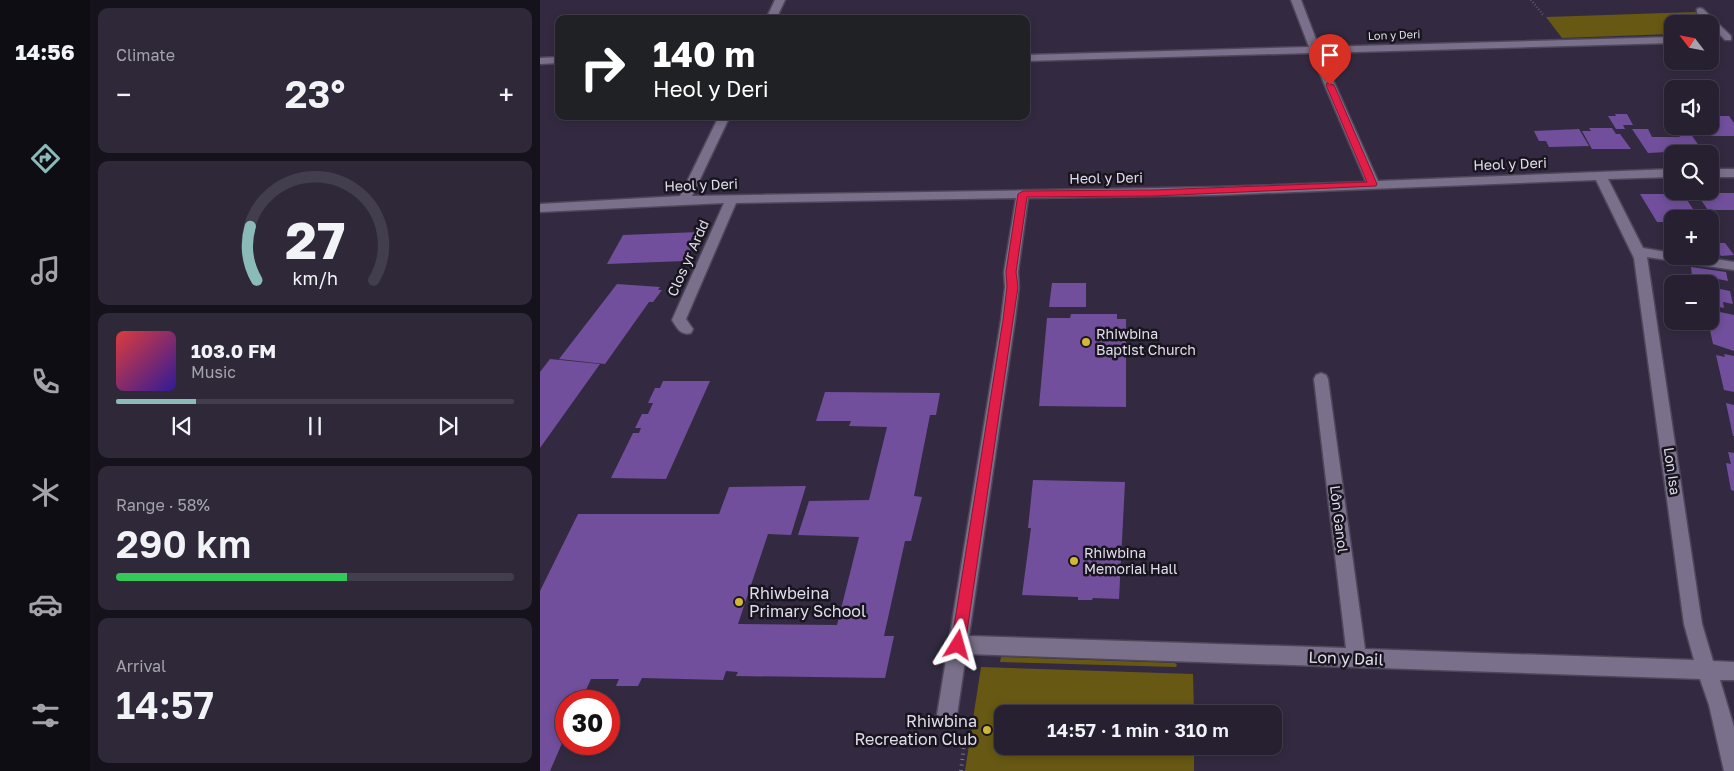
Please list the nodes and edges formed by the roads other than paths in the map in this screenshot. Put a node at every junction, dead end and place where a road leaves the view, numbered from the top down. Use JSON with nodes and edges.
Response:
{"nodes":[{"id":1,"x":780,"y":0,"type":"edge"},
{"id":2,"x":1296,"y":0,"type":"edge"},
{"id":3,"x":1700,"y":11,"type":"dead end"},
{"id":4,"x":773,"y":15,"type":"edge"},
{"id":5,"x":1704,"y":15,"type":"edge"},
{"id":6,"x":1719,"y":29,"type":"edge"},
{"id":7,"x":1719,"y":38,"type":"edge"},
{"id":8,"x":1664,"y":40,"type":"edge"},
{"id":9,"x":1315,"y":50,"type":"junction"},
{"id":10,"x":1030,"y":58,"type":"edge"},
{"id":11,"x":555,"y":60,"type":"edge"},
{"id":12,"x":540,"y":61,"type":"edge"},
{"id":13,"x":723,"y":120,"type":"edge"},
{"id":14,"x":1734,"y":172,"type":"edge"},
{"id":15,"x":1664,"y":173,"type":"edge"},
{"id":16,"x":1719,"y":173,"type":"edge"},
{"id":17,"x":1600,"y":175,"type":"junction"},
{"id":18,"x":1373,"y":184,"type":"junction"},
{"id":19,"x":1023,"y":194,"type":"junction"},
{"id":20,"x":732,"y":199,"type":"junction"},
{"id":21,"x":684,"y":200,"type":"junction"},
{"id":22,"x":540,"y":208,"type":"edge"},
{"id":23,"x":1639,"y":252,"type":"junction"},
{"id":24,"x":1734,"y":266,"type":"edge"},
{"id":25,"x":686,"y":329,"type":"dead end"},
{"id":26,"x":1321,"y":379,"type":"dead end"},
{"id":27,"x":958,"y":645,"type":"junction"},
{"id":28,"x":1357,"y":659,"type":"junction"},
{"id":29,"x":1706,"y":670,"type":"junction"},
{"id":30,"x":1734,"y":671,"type":"edge"},
{"id":31,"x":948,"y":716,"type":"dead end"},
{"id":32,"x":1734,"y":771,"type":"edge"}],
"edges":[{"from":1,"to":4,"type":"street"},
{"from":2,"to":9,"type":"street"},
{"from":3,"to":5,"type":"street"},
{"from":6,"to":7,"type":"street"},
{"from":8,"to":9,"type":"street","name":"Lon y Deri"},
{"from":9,"to":10,"type":"street","name":"Lon y Deri"},
{"from":9,"to":18,"type":"street"},
{"from":11,"to":12,"type":"street"},
{"from":13,"to":21,"type":"street"},
{"from":14,"to":16,"type":"street"},
{"from":15,"to":17,"type":"street","name":"Heol y Deri"},
{"from":17,"to":18,"type":"street","name":"Heol y Deri"},
{"from":17,"to":23,"type":"street","name":"Lon Isa"},
{"from":18,"to":19,"type":"street","name":"Heol y Deri"},
{"from":19,"to":20,"type":"street","name":"Heol y Deri"},
{"from":19,"to":27,"type":"street"},
{"from":20,"to":21,"type":"street","name":"Heol y Deri"},
{"from":20,"to":25,"type":"street","name":"Clos yr Ardd"},
{"from":21,"to":22,"type":"street","name":"Heol y Deri"},
{"from":23,"to":24,"type":"street"},
{"from":23,"to":29,"type":"street","name":"Lon Isa"},
{"from":26,"to":28,"type":"street","name":"Lôn Ganol"},
{"from":27,"to":28,"type":"street","name":"Lon y Dail"},
{"from":27,"to":31,"type":"street"},
{"from":28,"to":29,"type":"street","name":"Lon y Dail"},
{"from":29,"to":30,"type":"street","name":"Lon y Dail"},
{"from":29,"to":32,"type":"street","name":"Lon Isa"}]}
